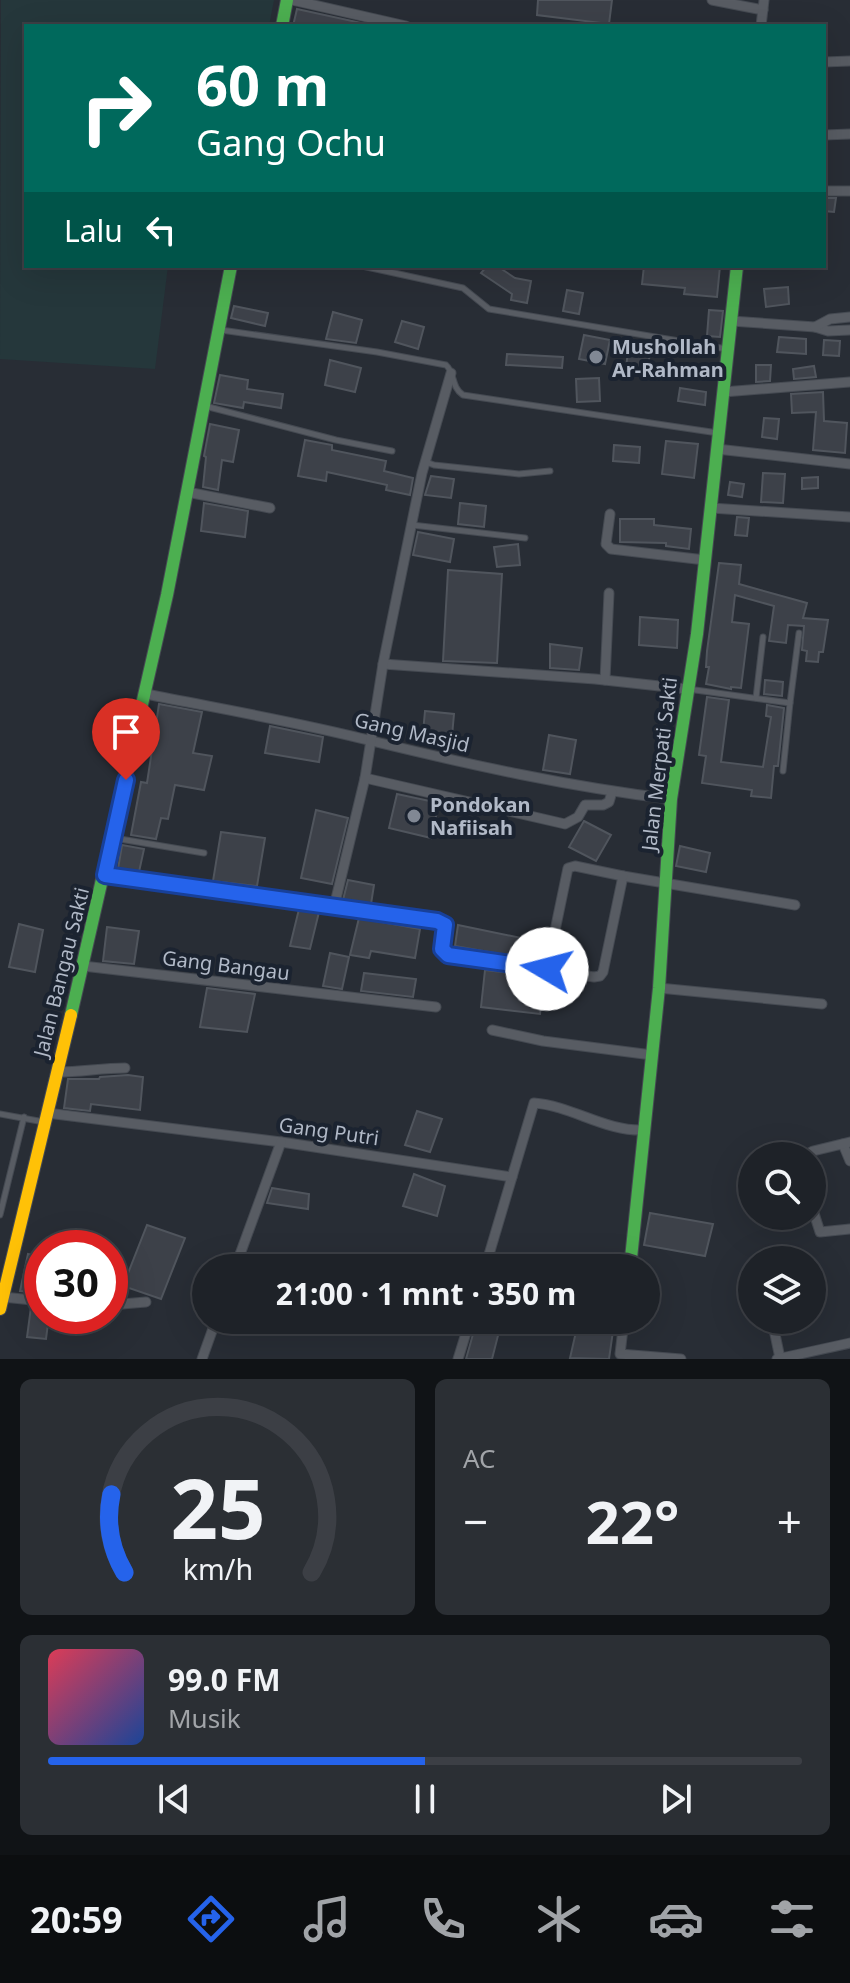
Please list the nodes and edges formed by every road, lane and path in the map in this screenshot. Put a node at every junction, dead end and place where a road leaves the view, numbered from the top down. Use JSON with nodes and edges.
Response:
{"nodes":[{"id":1,"x":290,"y":0,"type":"edge"},
{"id":2,"x":712,"y":0,"type":"edge"},
{"id":3,"x":763,"y":5,"type":"edge"},
{"id":4,"x":283,"y":24,"type":"edge"},
{"id":5,"x":397,"y":24,"type":"edge"},
{"id":6,"x":850,"y":61,"type":"edge"},
{"id":7,"x":826,"y":62,"type":"edge"},
{"id":8,"x":850,"y":134,"type":"edge"},
{"id":9,"x":826,"y":135,"type":"edge"},
{"id":10,"x":826,"y":191,"type":"edge"},
{"id":11,"x":850,"y":191,"type":"edge"},
{"id":12,"x":231,"y":268,"type":"edge"},
{"id":13,"x":371,"y":268,"type":"edge"},
{"id":14,"x":737,"y":268,"type":"edge"},
{"id":15,"x":850,"y":317,"type":"edge"},
{"id":16,"x":731,"y":321,"type":"junction"},
{"id":17,"x":815,"y":327,"type":"junction"},
{"id":18,"x":219,"y":330,"type":"junction"},
{"id":19,"x":850,"y":330,"type":"edge"},
{"id":20,"x":728,"y":349,"type":"junction"},
{"id":21,"x":451,"y":373,"type":"junction"},
{"id":22,"x":850,"y":382,"type":"edge"},
{"id":23,"x":723,"y":392,"type":"junction"},
{"id":24,"x":204,"y":405,"type":"junction"},
{"id":25,"x":719,"y":434,"type":"junction"},
{"id":26,"x":717,"y":449,"type":"junction"},
{"id":27,"x":392,"y":451,"type":"dead end"},
{"id":28,"x":426,"y":462,"type":"junction"},
{"id":29,"x":850,"y":464,"type":"edge"},
{"id":30,"x":550,"y":471,"type":"dead end"},
{"id":31,"x":187,"y":492,"type":"junction"},
{"id":32,"x":270,"y":508,"type":"dead end"},
{"id":33,"x":711,"y":508,"type":"junction"},
{"id":34,"x":610,"y":514,"type":"dead end"},
{"id":35,"x":850,"y":517,"type":"edge"},
{"id":36,"x":412,"y":525,"type":"junction"},
{"id":37,"x":525,"y":538,"type":"dead end"},
{"id":38,"x":705,"y":560,"type":"junction"},
{"id":39,"x":609,"y":593,"type":"dead end"},
{"id":40,"x":799,"y":633,"type":"dead end"},
{"id":41,"x":763,"y":637,"type":"dead end"},
{"id":42,"x":383,"y":664,"type":"junction"},
{"id":43,"x":605,"y":680,"type":"junction"},
{"id":44,"x":687,"y":689,"type":"junction"},
{"id":45,"x":146,"y":694,"type":"junction"},
{"id":46,"x":756,"y":698,"type":"junction"},
{"id":47,"x":790,"y":703,"type":"junction"},
{"id":48,"x":371,"y":740,"type":"junction"},
{"id":49,"x":783,"y":771,"type":"dead end"},
{"id":50,"x":365,"y":778,"type":"junction"},
{"id":51,"x":612,"y":792,"type":"junction"},
{"id":52,"x":671,"y":799,"type":"junction"},
{"id":53,"x":113,"y":838,"type":"junction"},
{"id":54,"x":204,"y":853,"type":"dead end"},
{"id":55,"x":105,"y":875,"type":"junction"},
{"id":56,"x":623,"y":876,"type":"junction"},
{"id":57,"x":665,"y":883,"type":"junction"},
{"id":58,"x":795,"y":905,"type":"dead end"},
{"id":59,"x":334,"y":907,"type":"junction"},
{"id":60,"x":83,"y":966,"type":"junction"},
{"id":61,"x":547,"y":969,"type":"junction"},
{"id":62,"x":659,"y":988,"type":"junction"},
{"id":63,"x":822,"y":1004,"type":"dead end"},
{"id":64,"x":436,"y":1007,"type":"dead end"},
{"id":65,"x":492,"y":1030,"type":"dead end"},
{"id":66,"x":652,"y":1055,"type":"junction"},
{"id":67,"x":125,"y":1068,"type":"dead end"},
{"id":68,"x":58,"y":1072,"type":"junction"},
{"id":69,"x":0,"y":1114,"type":"edge"},
{"id":70,"x":24,"y":1117,"type":"junction"},
{"id":71,"x":43,"y":1118,"type":"junction"},
{"id":72,"x":645,"y":1130,"type":"junction"},
{"id":73,"x":281,"y":1142,"type":"junction"},
{"id":74,"x":847,"y":1143,"type":"edge"},
{"id":75,"x":826,"y":1148,"type":"edge"},
{"id":76,"x":850,"y":1161,"type":"edge"},
{"id":77,"x":512,"y":1177,"type":"junction"},
{"id":78,"x":0,"y":1215,"type":"edge"},
{"id":79,"x":850,"y":1229,"type":"edge"},
{"id":80,"x":819,"y":1230,"type":"edge"},
{"id":81,"x":240,"y":1254,"type":"edge"},
{"id":82,"x":489,"y":1254,"type":"edge"},
{"id":83,"x":632,"y":1254,"type":"edge"},
{"id":84,"x":24,"y":1302,"type":"edge"},
{"id":85,"x":146,"y":1302,"type":"dead end"},
{"id":86,"x":1,"y":1303,"type":"edge"},
{"id":87,"x":128,"y":1304,"type":"edge"},
{"id":88,"x":211,"y":1334,"type":"edge"},
{"id":89,"x":466,"y":1334,"type":"edge"},
{"id":90,"x":622,"y":1334,"type":"edge"},
{"id":91,"x":775,"y":1334,"type":"edge"},
{"id":92,"x":850,"y":1343,"type":"edge"},
{"id":93,"x":620,"y":1357,"type":"edge"},
{"id":94,"x":202,"y":1359,"type":"edge"},
{"id":95,"x":458,"y":1359,"type":"edge"},
{"id":96,"x":681,"y":1359,"type":"edge"},
{"id":97,"x":779,"y":1359,"type":"edge"}],
"edges":[{"from":1,"to":4,"type":"street"},
{"from":1,"to":5,"type":"street"},
{"from":2,"to":3,"type":"street"},
{"from":6,"to":7,"type":"street"},
{"from":8,"to":9,"type":"street"},
{"from":10,"to":11,"type":"street"},
{"from":12,"to":18,"type":"street","name":"Jalan Bangau Sakti"},
{"from":13,"to":20,"type":"lane"},
{"from":14,"to":16,"type":"street","name":"Jalan Merpati Sakti"},
{"from":15,"to":17,"type":"street"},
{"from":16,"to":17,"type":"street"},
{"from":16,"to":20,"type":"street","name":"Jalan Merpati Sakti"},
{"from":17,"to":19,"type":"street"},
{"from":18,"to":21,"type":"lane"},
{"from":18,"to":24,"type":"street","name":"Jalan Bangau Sakti"},
{"from":20,"to":23,"type":"street","name":"Jalan Merpati Sakti"},
{"from":21,"to":25,"type":"lane"},
{"from":21,"to":28,"type":"street"},
{"from":22,"to":23,"type":"street"},
{"from":23,"to":25,"type":"street","name":"Jalan Merpati Sakti"},
{"from":24,"to":27,"type":"lane"},
{"from":24,"to":31,"type":"street","name":"Jalan Bangau Sakti"},
{"from":25,"to":26,"type":"street","name":"Jalan Merpati Sakti"},
{"from":26,"to":29,"type":"street"},
{"from":26,"to":33,"type":"street","name":"Jalan Merpati Sakti"},
{"from":28,"to":30,"type":"lane"},
{"from":28,"to":36,"type":"street"},
{"from":31,"to":32,"type":"street"},
{"from":31,"to":45,"type":"street","name":"Jalan Bangau Sakti"},
{"from":33,"to":35,"type":"street"},
{"from":33,"to":38,"type":"street","name":"Jalan Merpati Sakti"},
{"from":34,"to":38,"type":"street"},
{"from":36,"to":37,"type":"lane"},
{"from":36,"to":42,"type":"street"},
{"from":38,"to":44,"type":"street","name":"Jalan Merpati Sakti"},
{"from":39,"to":43,"type":"street"},
{"from":40,"to":47,"type":"lane"},
{"from":41,"to":46,"type":"lane"},
{"from":42,"to":43,"type":"street"},
{"from":42,"to":48,"type":"street"},
{"from":43,"to":44,"type":"street"},
{"from":44,"to":46,"type":"lane"},
{"from":44,"to":52,"type":"street","name":"Jalan Merpati Sakti"},
{"from":45,"to":48,"type":"street","name":"Gang Masjid"},
{"from":45,"to":53,"type":"street","name":"Jalan Bangau Sakti"},
{"from":46,"to":47,"type":"lane"},
{"from":47,"to":49,"type":"lane"},
{"from":48,"to":50,"type":"street"},
{"from":48,"to":51,"type":"street","name":"Gang Masjid"},
{"from":50,"to":51,"type":"street"},
{"from":50,"to":59,"type":"street"},
{"from":51,"to":52,"type":"street","name":"Gang Masjid"},
{"from":52,"to":57,"type":"street","name":"Jalan Merpati Sakti"},
{"from":53,"to":54,"type":"lane"},
{"from":53,"to":55,"type":"street","name":"Jalan Bangau Sakti"},
{"from":55,"to":59,"type":"street"},
{"from":55,"to":60,"type":"street","name":"Jalan Bangau Sakti"},
{"from":56,"to":57,"type":"street"},
{"from":56,"to":61,"type":"street"},
{"from":56,"to":61,"type":"street"},
{"from":57,"to":58,"type":"street"},
{"from":57,"to":62,"type":"street","name":"Jalan Merpati Sakti"},
{"from":59,"to":61,"type":"street"},
{"from":60,"to":64,"type":"street","name":"Gang Bangau"},
{"from":60,"to":68,"type":"street","name":"Jalan Bangau Sakti"},
{"from":62,"to":63,"type":"street"},
{"from":62,"to":66,"type":"street","name":"Jalan Merpati Sakti"},
{"from":65,"to":66,"type":"street"},
{"from":66,"to":72,"type":"street","name":"Jalan Merpati Sakti"},
{"from":67,"to":68,"type":"street"},
{"from":68,"to":71,"type":"street","name":"Jalan Bangau Sakti"},
{"from":69,"to":70,"type":"lane"},
{"from":70,"to":71,"type":"lane"},
{"from":70,"to":78,"type":"lane"},
{"from":71,"to":73,"type":"street","name":"Gang Putri"},
{"from":71,"to":86,"type":"street","name":"Jalan Bangau Sakti"},
{"from":72,"to":77,"type":"street"},
{"from":72,"to":83,"type":"street","name":"Jalan Merpati Sakti"},
{"from":73,"to":77,"type":"street","name":"Gang Putri"},
{"from":73,"to":81,"type":"street"},
{"from":74,"to":75,"type":"street"},
{"from":74,"to":76,"type":"street"},
{"from":77,"to":82,"type":"street"},
{"from":79,"to":80,"type":"street"},
{"from":84,"to":86,"type":"street"},
{"from":85,"to":87,"type":"street"},
{"from":88,"to":94,"type":"street"},
{"from":89,"to":95,"type":"street"},
{"from":90,"to":93,"type":"street"},
{"from":91,"to":97,"type":"street"},
{"from":92,"to":97,"type":"street"},
{"from":93,"to":96,"type":"street"}]}
